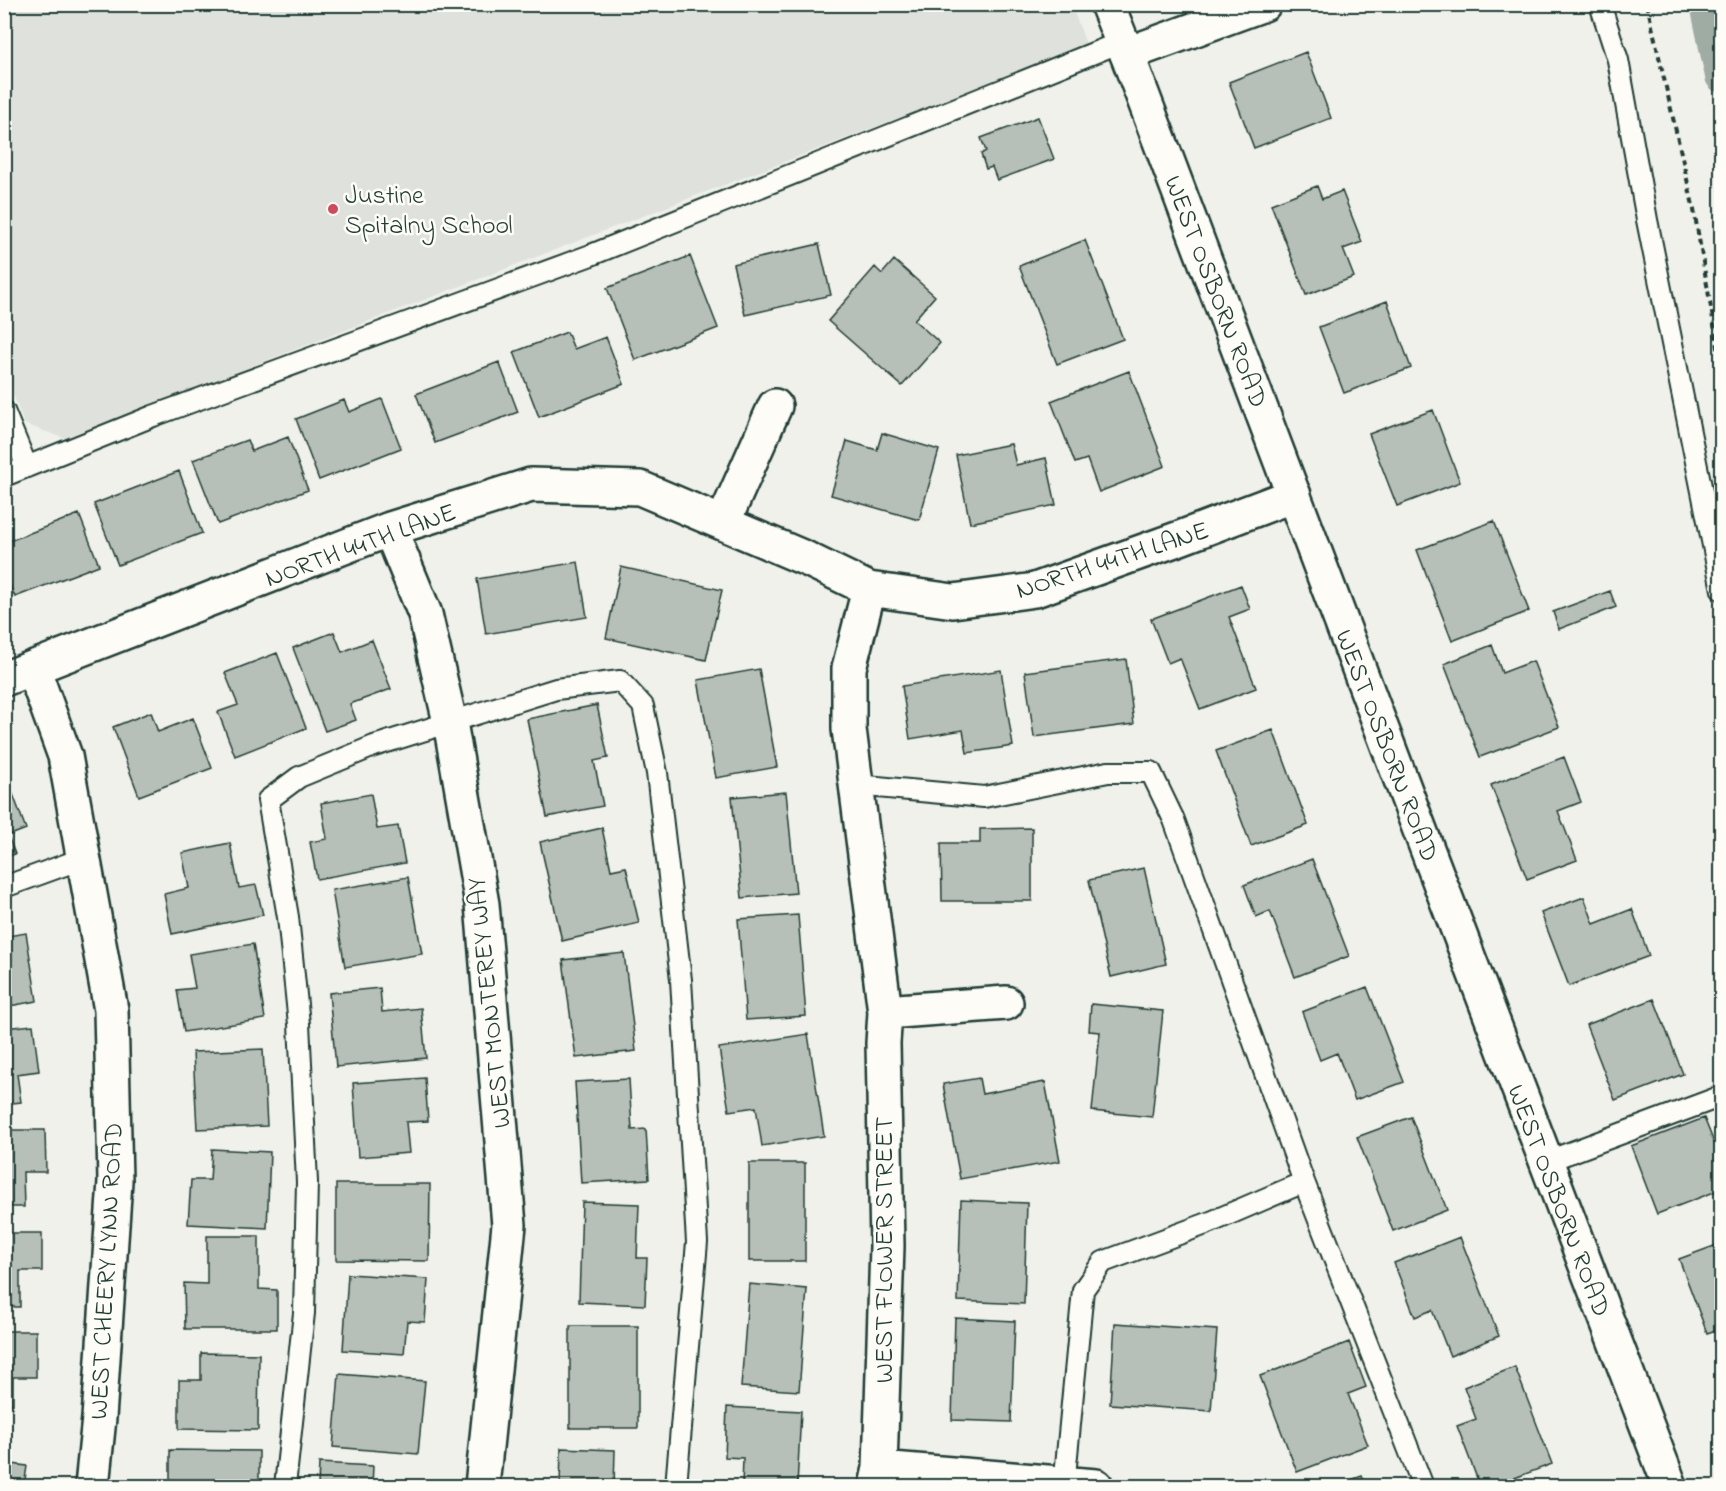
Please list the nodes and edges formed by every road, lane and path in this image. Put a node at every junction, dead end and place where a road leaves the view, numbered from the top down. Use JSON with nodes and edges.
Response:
{"nodes":[{"id":1,"x":1107,"y":4,"type":"edge"},
{"id":2,"x":1264,"y":4,"type":"edge"},
{"id":3,"x":1600,"y":4,"type":"edge"},
{"id":4,"x":1647,"y":4,"type":"edge"},
{"id":5,"x":1124,"y":48,"type":"junction"},
{"id":6,"x":1722,"y":371,"type":"edge"},
{"id":7,"x":775,"y":406,"type":"dead end"},
{"id":8,"x":4,"y":411,"type":"edge"},
{"id":9,"x":27,"y":467,"type":"junction"},
{"id":10,"x":4,"y":476,"type":"edge"},
{"id":11,"x":1294,"y":495,"type":"junction"},
{"id":12,"x":723,"y":523,"type":"junction"},
{"id":13,"x":390,"y":529,"type":"junction"},
{"id":14,"x":869,"y":589,"type":"junction"},
{"id":15,"x":1722,"y":590,"type":"edge"},
{"id":16,"x":19,"y":674,"type":"edge"},
{"id":17,"x":450,"y":722,"type":"junction"},
{"id":18,"x":856,"y":785,"type":"junction"},
{"id":19,"x":84,"y":858,"type":"junction"},
{"id":20,"x":4,"y":887,"type":"edge"},
{"id":21,"x":1006,"y":1003,"type":"dead end"},
{"id":22,"x":885,"y":1012,"type":"junction"},
{"id":23,"x":1722,"y":1096,"type":"edge"},
{"id":24,"x":1545,"y":1162,"type":"junction"},
{"id":25,"x":1304,"y":1182,"type":"junction"},
{"id":26,"x":878,"y":1478,"type":"edge"},
{"id":27,"x":92,"y":1486,"type":"edge"},
{"id":28,"x":285,"y":1486,"type":"edge"},
{"id":29,"x":482,"y":1486,"type":"edge"},
{"id":30,"x":676,"y":1486,"type":"edge"},
{"id":31,"x":1075,"y":1486,"type":"edge"},
{"id":32,"x":1423,"y":1486,"type":"edge"},
{"id":33,"x":1670,"y":1486,"type":"edge"}],
"edges":[{"from":1,"to":5,"type":"street","name":"WEST OSBORN ROAD"},
{"from":2,"to":5,"type":"street"},
{"from":3,"to":15,"type":"lane"},
{"from":4,"to":6,"type":"path"},
{"from":5,"to":9,"type":"lane"},
{"from":5,"to":11,"type":"street","name":"WEST OSBORN ROAD"},
{"from":7,"to":12,"type":"street"},
{"from":8,"to":9,"type":"lane"},
{"from":9,"to":10,"type":"lane"},
{"from":11,"to":14,"type":"street","name":"NORTH 44TH LANE"},
{"from":11,"to":24,"type":"street","name":"WEST OSBORN ROAD"},
{"from":12,"to":13,"type":"street","name":"NORTH 44TH LANE"},
{"from":12,"to":14,"type":"street","name":"NORTH 44TH LANE"},
{"from":13,"to":16,"type":"street","name":"NORTH 44TH LANE"},
{"from":13,"to":17,"type":"street","name":"WEST MONTEREY WAY"},
{"from":14,"to":18,"type":"street","name":"WEST FLOWER STREET"},
{"from":16,"to":19,"type":"street","name":"WEST CHEERY LYNN ROAD"},
{"from":17,"to":28,"type":"lane"},
{"from":17,"to":29,"type":"street","name":"WEST MONTEREY WAY"},
{"from":17,"to":30,"type":"lane"},
{"from":18,"to":22,"type":"street","name":"WEST FLOWER STREET"},
{"from":18,"to":25,"type":"lane"},
{"from":19,"to":20,"type":"lane"},
{"from":19,"to":27,"type":"street","name":"WEST CHEERY LYNN ROAD"},
{"from":21,"to":22,"type":"street"},
{"from":22,"to":26,"type":"street","name":"WEST FLOWER STREET"},
{"from":23,"to":24,"type":"lane"},
{"from":24,"to":33,"type":"street","name":"WEST OSBORN ROAD"},
{"from":25,"to":31,"type":"lane"},
{"from":25,"to":32,"type":"lane"},
{"from":26,"to":31,"type":"street"}]}
